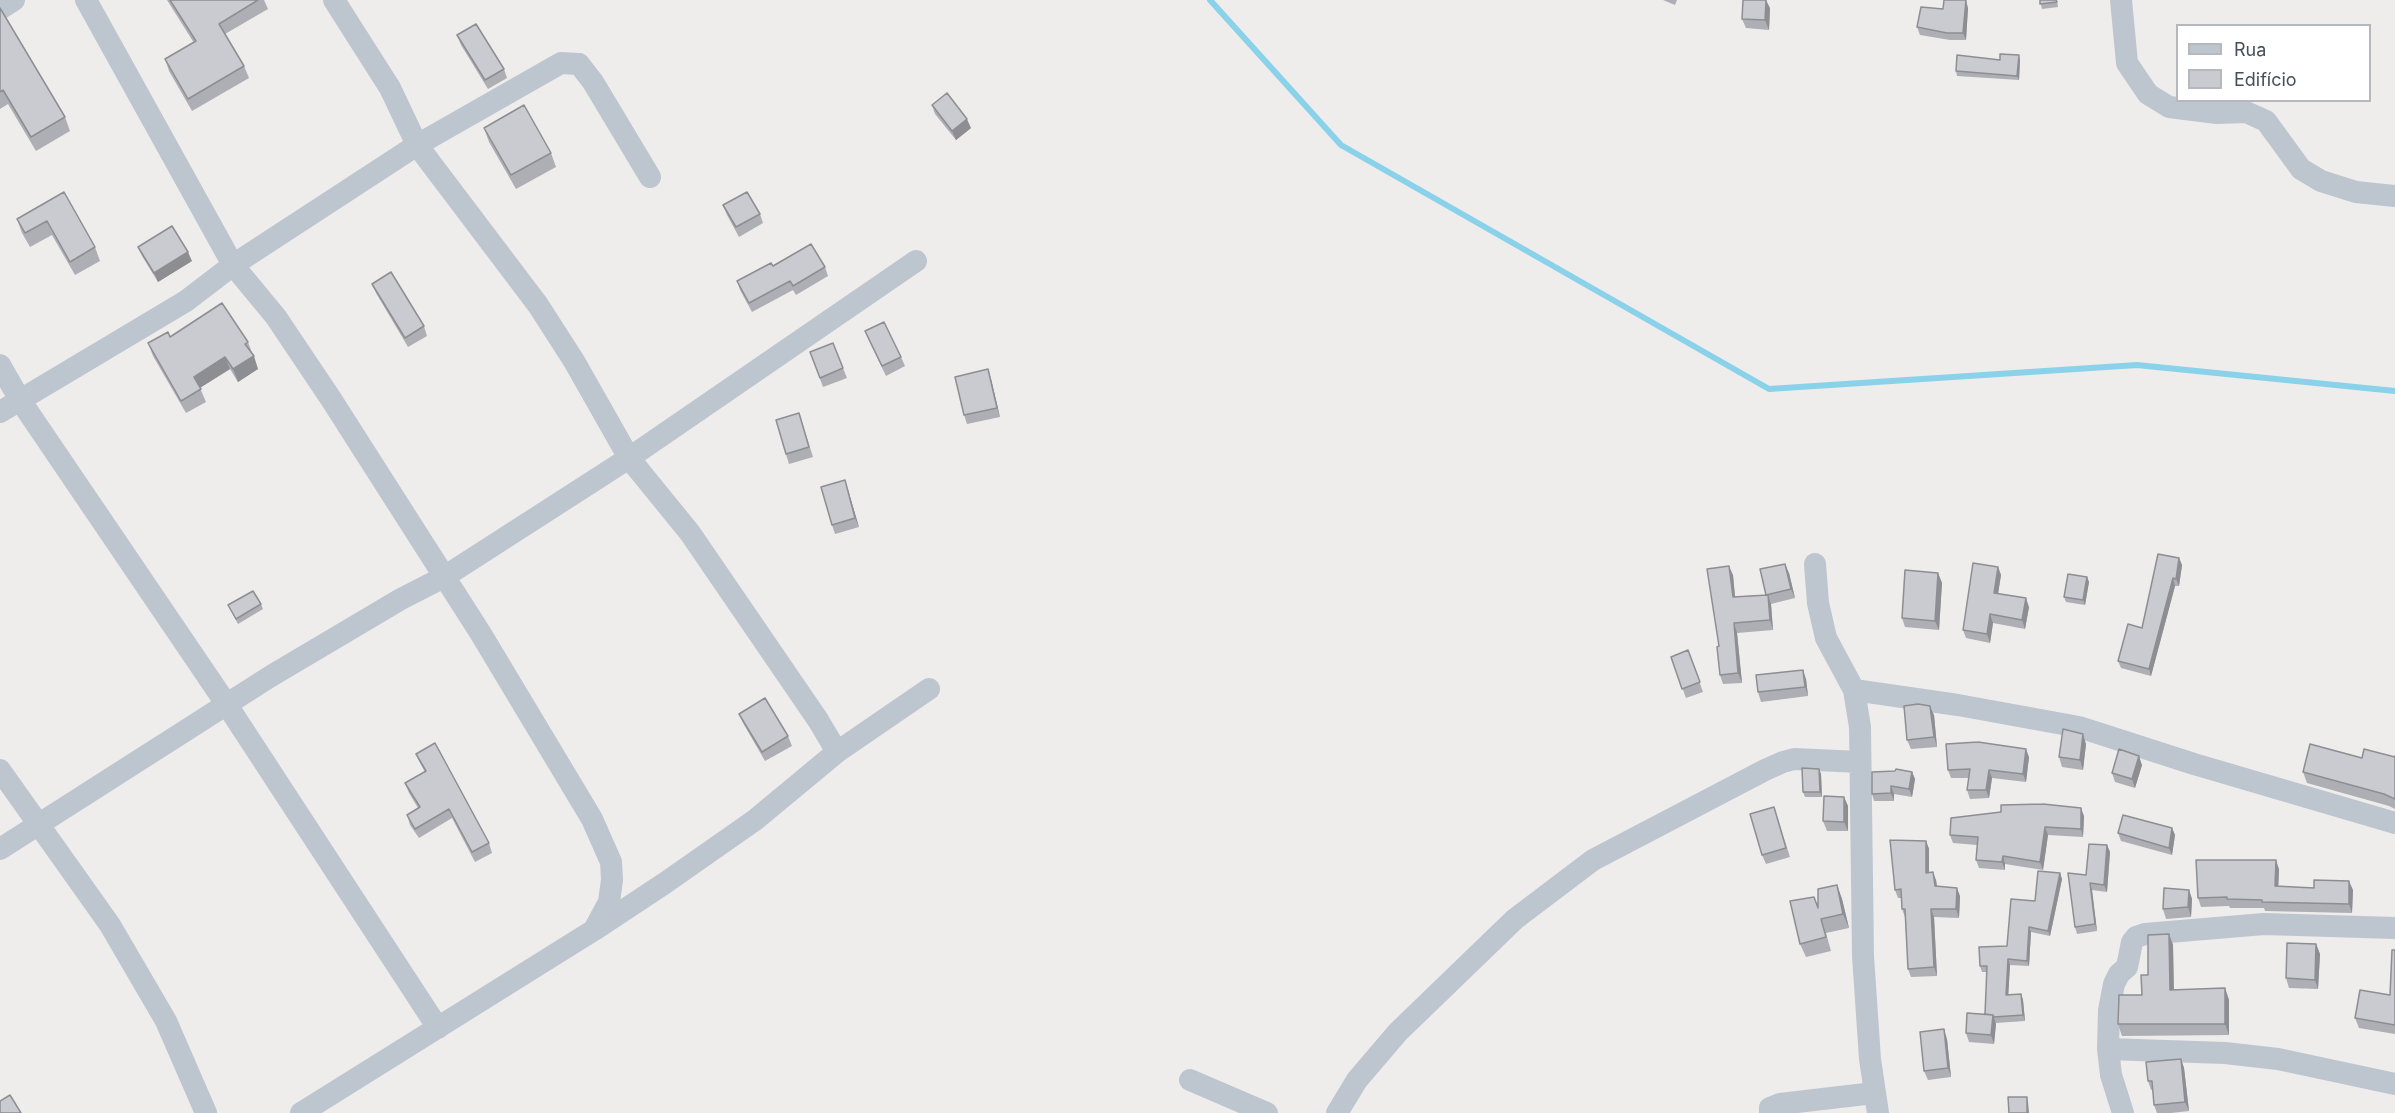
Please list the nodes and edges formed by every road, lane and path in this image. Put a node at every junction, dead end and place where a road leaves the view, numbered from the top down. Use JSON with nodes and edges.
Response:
{"nodes":[{"id":1,"x":14,"y":0,"type":"edge"},
{"id":2,"x":86,"y":0,"type":"edge"},
{"id":3,"x":334,"y":0,"type":"edge"},
{"id":4,"x":2121,"y":0,"type":"edge"},
{"id":5,"x":0,"y":9,"type":"edge"},
{"id":6,"x":417,"y":145,"type":"junction"},
{"id":7,"x":650,"y":177,"type":"dead end"},
{"id":8,"x":2395,"y":196,"type":"edge"},
{"id":9,"x":916,"y":261,"type":"dead end"},
{"id":10,"x":232,"y":265,"type":"junction"},
{"id":11,"x":0,"y":365,"type":"edge"},
{"id":12,"x":20,"y":400,"type":"junction"},
{"id":13,"x":0,"y":412,"type":"edge"},
{"id":14,"x":629,"y":458,"type":"junction"},
{"id":15,"x":1815,"y":564,"type":"dead end"},
{"id":16,"x":444,"y":577,"type":"junction"},
{"id":17,"x":929,"y":689,"type":"dead end"},
{"id":18,"x":1854,"y":690,"type":"junction"},
{"id":19,"x":227,"y":705,"type":"junction"},
{"id":20,"x":837,"y":753,"type":"junction"},
{"id":21,"x":1860,"y":762,"type":"junction"},
{"id":22,"x":0,"y":770,"type":"edge"},
{"id":23,"x":38,"y":823,"type":"junction"},
{"id":24,"x":2395,"y":824,"type":"edge"},
{"id":25,"x":0,"y":849,"type":"edge"},
{"id":26,"x":2395,"y":928,"type":"edge"},
{"id":27,"x":594,"y":930,"type":"junction"},
{"id":28,"x":438,"y":1028,"type":"junction"},
{"id":29,"x":2108,"y":1049,"type":"junction"},
{"id":30,"x":1190,"y":1080,"type":"dead end"},
{"id":31,"x":2395,"y":1084,"type":"edge"},
{"id":32,"x":1876,"y":1103,"type":"edge"},
{"id":33,"x":206,"y":1113,"type":"edge"},
{"id":34,"x":301,"y":1113,"type":"edge"},
{"id":35,"x":1267,"y":1113,"type":"edge"},
{"id":36,"x":1337,"y":1113,"type":"edge"},
{"id":37,"x":1770,"y":1113,"type":"edge"},
{"id":38,"x":2123,"y":1113,"type":"edge"}],
"edges":[{"from":1,"to":5,"type":"street"},
{"from":2,"to":10,"type":"street"},
{"from":3,"to":6,"type":"street"},
{"from":4,"to":8,"type":"street"},
{"from":6,"to":7,"type":"street"},
{"from":6,"to":10,"type":"street"},
{"from":6,"to":14,"type":"street"},
{"from":9,"to":14,"type":"street"},
{"from":10,"to":12,"type":"street"},
{"from":10,"to":16,"type":"street"},
{"from":11,"to":12,"type":"street"},
{"from":12,"to":13,"type":"street"},
{"from":12,"to":19,"type":"street"},
{"from":14,"to":16,"type":"street"},
{"from":14,"to":20,"type":"street"},
{"from":15,"to":18,"type":"street"},
{"from":16,"to":19,"type":"street"},
{"from":16,"to":27,"type":"street"},
{"from":17,"to":20,"type":"street"},
{"from":18,"to":21,"type":"street"},
{"from":18,"to":24,"type":"street"},
{"from":19,"to":23,"type":"street"},
{"from":19,"to":28,"type":"street"},
{"from":20,"to":27,"type":"street"},
{"from":21,"to":32,"type":"street"},
{"from":21,"to":36,"type":"street"},
{"from":22,"to":23,"type":"street"},
{"from":23,"to":25,"type":"street"},
{"from":23,"to":33,"type":"street"},
{"from":26,"to":29,"type":"street"},
{"from":27,"to":28,"type":"street"},
{"from":28,"to":34,"type":"street"},
{"from":29,"to":31,"type":"street"},
{"from":29,"to":38,"type":"street"},
{"from":30,"to":35,"type":"street"},
{"from":32,"to":37,"type":"street"}]}
